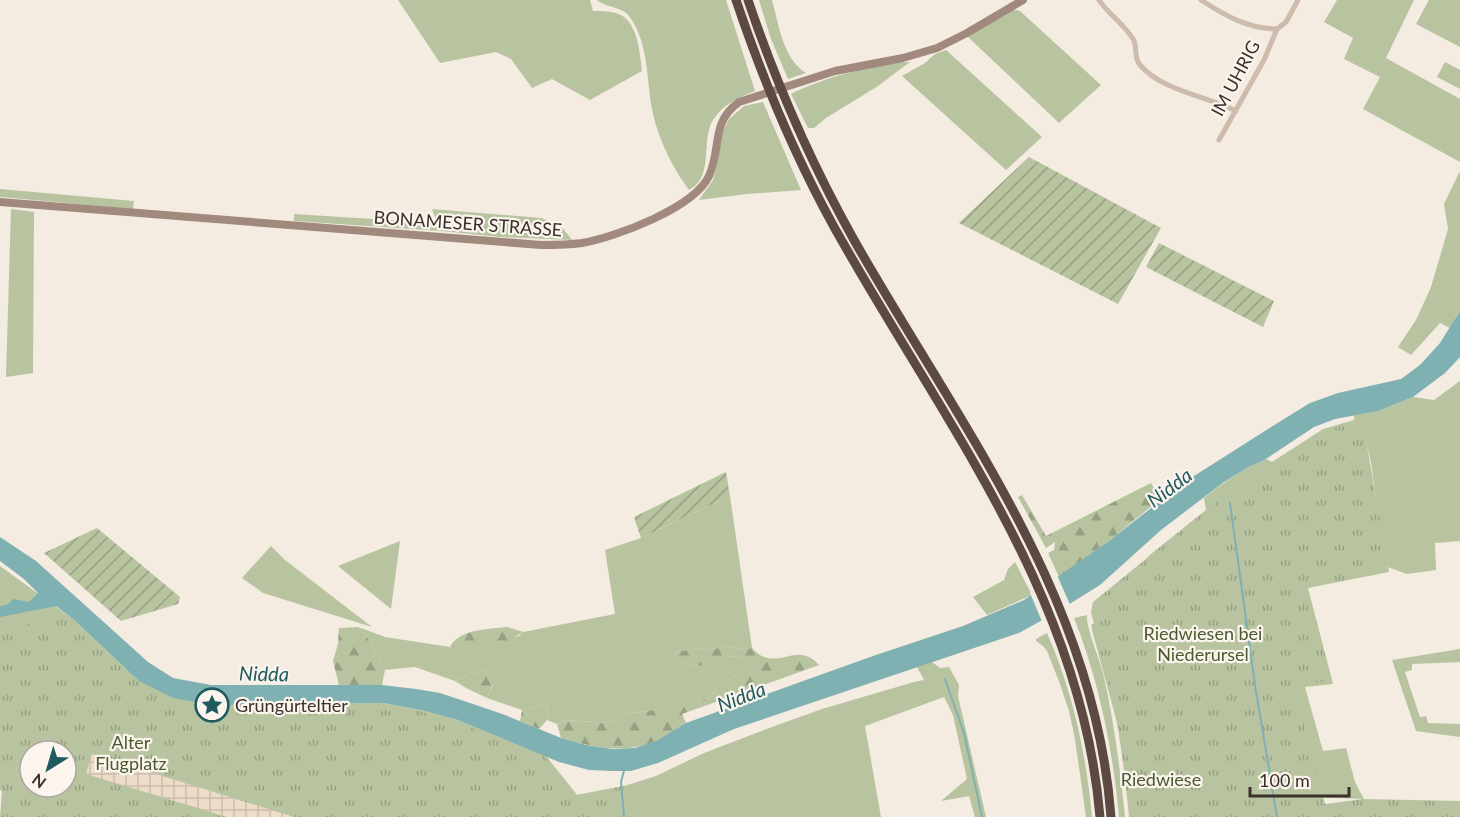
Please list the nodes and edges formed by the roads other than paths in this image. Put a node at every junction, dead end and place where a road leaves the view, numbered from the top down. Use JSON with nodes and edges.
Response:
{"nodes":[{"id":1,"x":736,"y":0,"type":"edge"},
{"id":2,"x":748,"y":0,"type":"edge"},
{"id":3,"x":1023,"y":0,"type":"edge"},
{"id":4,"x":1099,"y":0,"type":"edge"},
{"id":5,"x":1201,"y":0,"type":"edge"},
{"id":6,"x":1298,"y":0,"type":"edge"},
{"id":7,"x":1277,"y":29,"type":"junction"},
{"id":8,"x":1236,"y":111,"type":"junction"},
{"id":9,"x":1219,"y":140,"type":"dead end"},
{"id":10,"x":0,"y":202,"type":"edge"},
{"id":11,"x":1100,"y":817,"type":"edge"},
{"id":12,"x":1111,"y":817,"type":"edge"}],
"edges":[{"from":1,"to":11,"type":"highway"},
{"from":2,"to":12,"type":"highway"},
{"from":3,"to":10,"type":"street","name":"BONAMESER STRASSE"},
{"from":4,"to":8,"type":"street"},
{"from":5,"to":7,"type":"street","name":"IM UHRIG"},
{"from":6,"to":7,"type":"street","name":"IM UHRIG"},
{"from":7,"to":8,"type":"street","name":"IM UHRIG"},
{"from":8,"to":9,"type":"street","name":"IM UHRIG"}]}
